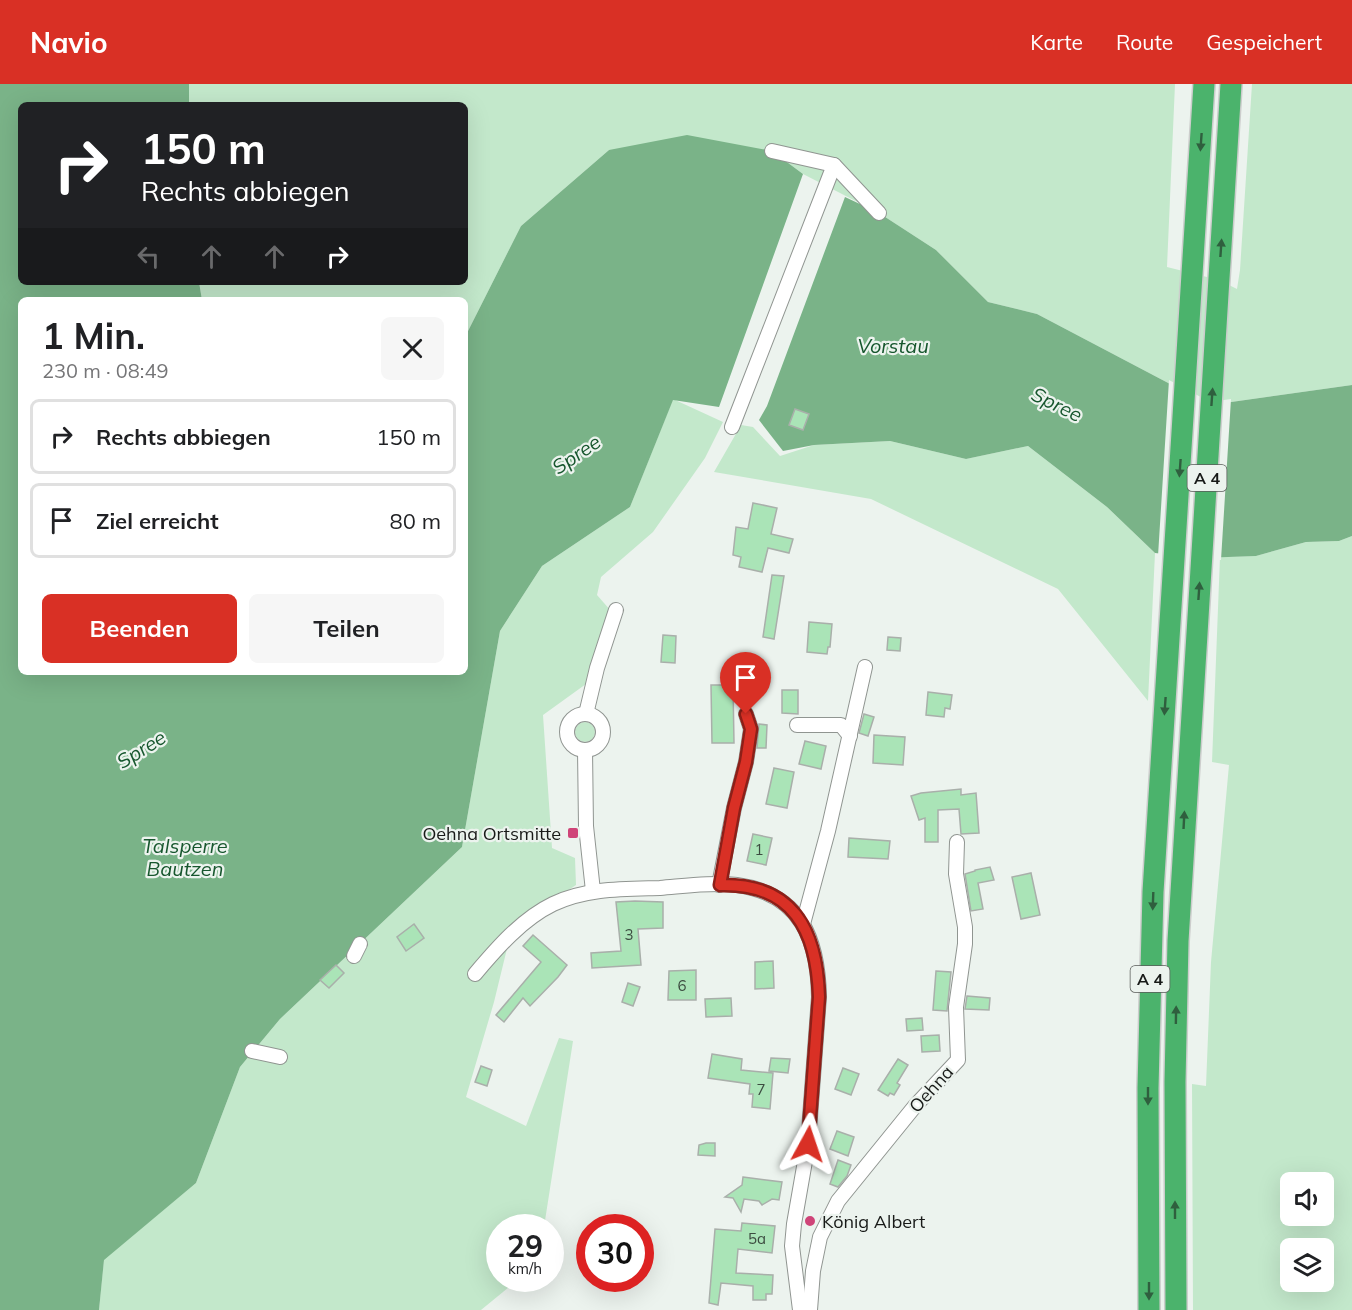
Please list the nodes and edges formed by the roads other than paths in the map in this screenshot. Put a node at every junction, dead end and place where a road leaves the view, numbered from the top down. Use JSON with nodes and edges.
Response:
{"nodes":[{"id":1,"x":1204,"y":84,"type":"edge"},
{"id":2,"x":1231,"y":84,"type":"edge"},
{"id":3,"x":772,"y":151,"type":"dead end"},
{"id":4,"x":834,"y":165,"type":"junction"},
{"id":5,"x":879,"y":213,"type":"dead end"},
{"id":6,"x":732,"y":427,"type":"dead end"},
{"id":7,"x":616,"y":610,"type":"dead end"},
{"id":8,"x":865,"y":667,"type":"dead end"},
{"id":9,"x":586,"y":714,"type":"junction"},
{"id":10,"x":746,"y":714,"type":"dead end"},
{"id":11,"x":797,"y":725,"type":"dead end"},
{"id":12,"x":850,"y":736,"type":"junction"},
{"id":13,"x":585,"y":750,"type":"junction"},
{"id":14,"x":957,"y":842,"type":"dead end"},
{"id":15,"x":720,"y":885,"type":"junction"},
{"id":16,"x":593,"y":891,"type":"junction"},
{"id":17,"x":803,"y":924,"type":"junction"},
{"id":18,"x":476,"y":974,"type":"dead end"},
{"id":19,"x":252,"y":1051,"type":"dead end"},
{"id":20,"x":280,"y":1057,"type":"dead end"},
{"id":21,"x":800,"y":1310,"type":"edge"},
{"id":22,"x":810,"y":1310,"type":"edge"},
{"id":23,"x":1149,"y":1310,"type":"edge"},
{"id":24,"x":1176,"y":1310,"type":"edge"}],
"edges":[{"from":1,"to":23,"type":"highway","number":"A 4","one_way":true},
{"from":24,"to":2,"type":"highway","number":"A 4","one_way":true},
{"from":3,"to":4,"type":"street"},
{"from":4,"to":5,"type":"street"},
{"from":4,"to":6,"type":"street"},
{"from":7,"to":9,"type":"street"},
{"from":8,"to":12,"type":"street"},
{"from":9,"to":13,"type":"street"},
{"from":9,"to":13,"type":"street"},
{"from":10,"to":15,"type":"street"},
{"from":11,"to":12,"type":"street"},
{"from":12,"to":17,"type":"street"},
{"from":13,"to":16,"type":"street"},
{"from":14,"to":22,"type":"street","name":"Oehna"},
{"from":15,"to":16,"type":"street"},
{"from":15,"to":17,"type":"street"},
{"from":16,"to":18,"type":"street"},
{"from":17,"to":21,"type":"street"},
{"from":19,"to":20,"type":"street"}]}
